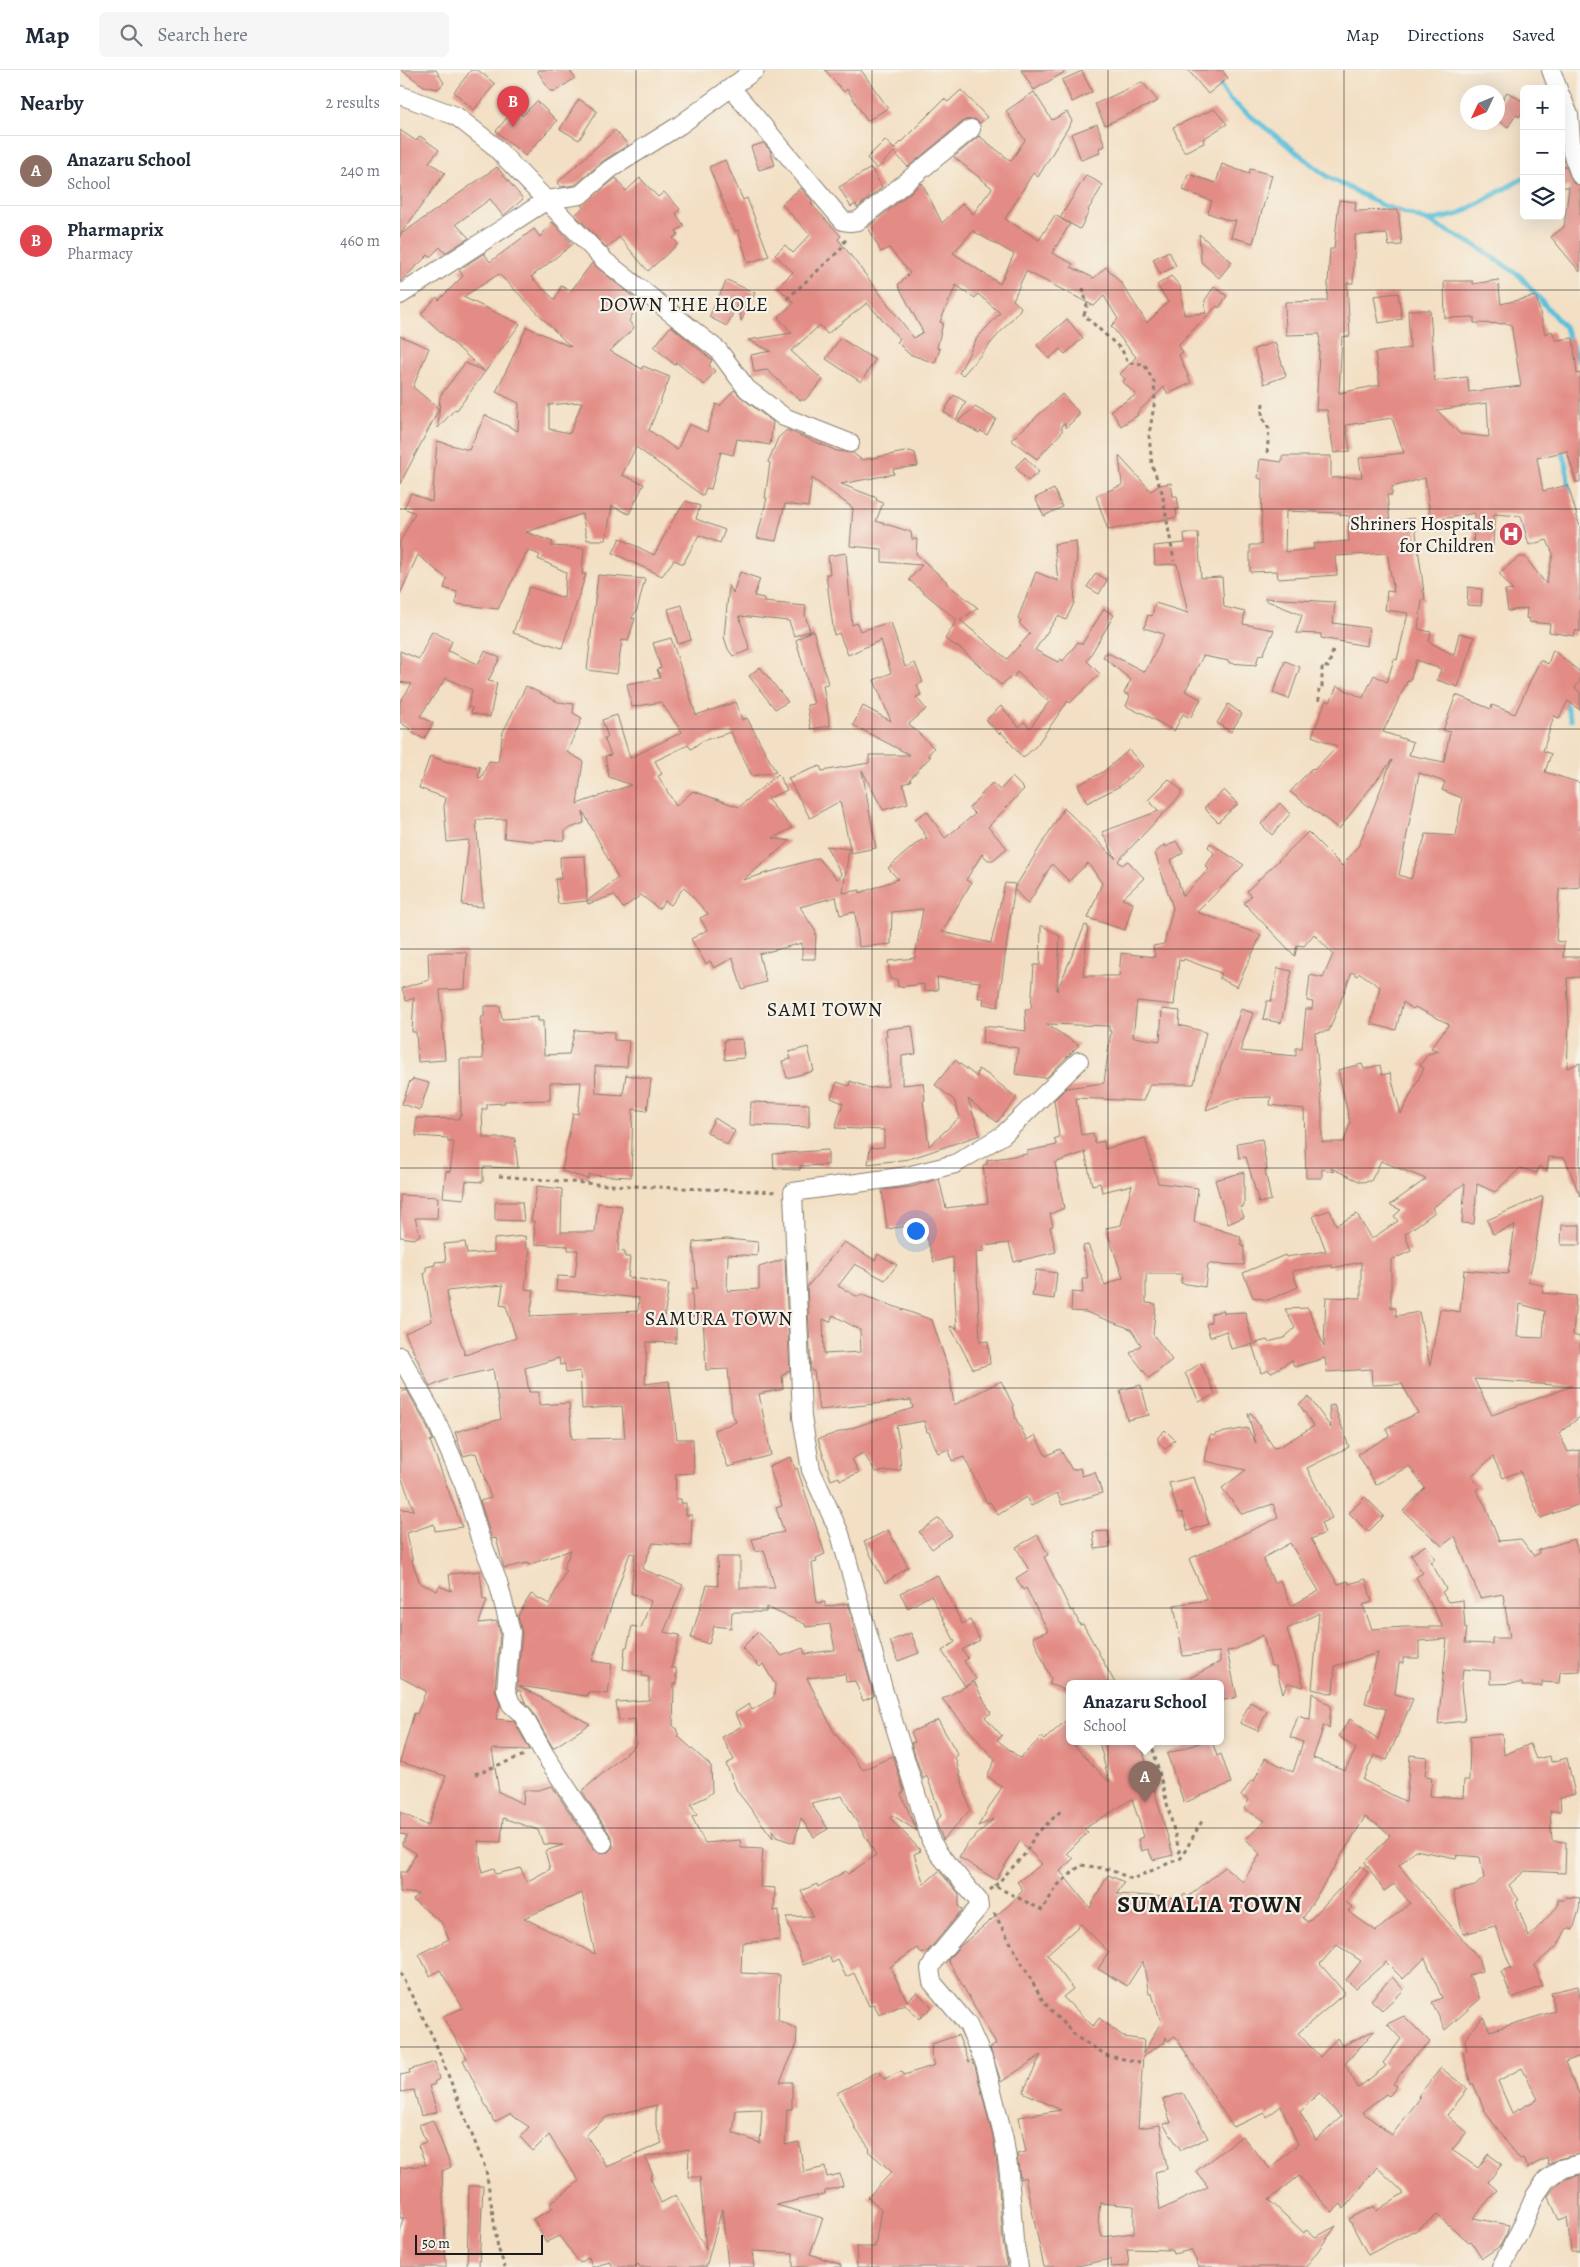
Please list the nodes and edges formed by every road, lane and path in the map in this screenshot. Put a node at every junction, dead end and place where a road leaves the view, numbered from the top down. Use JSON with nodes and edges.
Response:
{"nodes":[{"id":1,"x":755,"y":70,"type":"edge"},
{"id":2,"x":1551,"y":70,"type":"edge"},
{"id":3,"x":1557,"y":85,"type":"edge"},
{"id":4,"x":731,"y":88,"type":"junction"},
{"id":5,"x":400,"y":95,"type":"edge"},
{"id":6,"x":1565,"y":107,"type":"edge"},
{"id":7,"x":971,"y":129,"type":"dead end"},
{"id":8,"x":1580,"y":175,"type":"edge"},
{"id":9,"x":547,"y":200,"type":"junction"},
{"id":10,"x":850,"y":222,"type":"junction"},
{"id":11,"x":1083,"y":288,"type":"dead end"},
{"id":12,"x":400,"y":295,"type":"edge"},
{"id":13,"x":787,"y":299,"type":"dead end"},
{"id":14,"x":1263,"y":403,"type":"dead end"},
{"id":15,"x":850,"y":443,"type":"dead end"},
{"id":16,"x":1267,"y":455,"type":"dead end"},
{"id":17,"x":1174,"y":561,"type":"dead end"},
{"id":18,"x":1333,"y":651,"type":"dead end"},
{"id":19,"x":1319,"y":701,"type":"dead end"},
{"id":20,"x":1079,"y":1061,"type":"dead end"},
{"id":21,"x":499,"y":1176,"type":"dead end"},
{"id":22,"x":793,"y":1192,"type":"junction"},
{"id":23,"x":400,"y":1356,"type":"edge"},
{"id":24,"x":1152,"y":1745,"type":"edge"},
{"id":25,"x":545,"y":1755,"type":"junction"},
{"id":26,"x":475,"y":1774,"type":"dead end"},
{"id":27,"x":1062,"y":1810,"type":"dead end"},
{"id":28,"x":1202,"y":1821,"type":"dead end"},
{"id":29,"x":604,"y":1843,"type":"dead end"},
{"id":30,"x":1181,"y":1858,"type":"junction"},
{"id":31,"x":996,"y":1886,"type":"junction"},
{"id":32,"x":979,"y":1904,"type":"junction"},
{"id":33,"x":400,"y":1973,"type":"edge"},
{"id":34,"x":1140,"y":2062,"type":"dead end"},
{"id":35,"x":1580,"y":2164,"type":"edge"},
{"id":36,"x":505,"y":2267,"type":"edge"},
{"id":37,"x":1019,"y":2267,"type":"edge"},
{"id":38,"x":1501,"y":2267,"type":"edge"}],
"edges":[{"from":1,"to":4,"type":"street"},
{"from":2,"to":3,"type":"street"},
{"from":4,"to":9,"type":"street"},
{"from":4,"to":10,"type":"street"},
{"from":5,"to":9,"type":"street"},
{"from":6,"to":8,"type":"street"},
{"from":7,"to":10,"type":"street"},
{"from":9,"to":12,"type":"street"},
{"from":9,"to":15,"type":"street"},
{"from":10,"to":13,"type":"path"},
{"from":11,"to":17,"type":"path"},
{"from":14,"to":16,"type":"path"},
{"from":18,"to":19,"type":"path"},
{"from":20,"to":22,"type":"street"},
{"from":21,"to":22,"type":"path"},
{"from":22,"to":32,"type":"street"},
{"from":23,"to":25,"type":"street"},
{"from":24,"to":30,"type":"path"},
{"from":25,"to":26,"type":"path"},
{"from":25,"to":29,"type":"street"},
{"from":27,"to":31,"type":"path"},
{"from":28,"to":30,"type":"path"},
{"from":30,"to":31,"type":"path"},
{"from":31,"to":32,"type":"path"},
{"from":32,"to":34,"type":"path"},
{"from":32,"to":37,"type":"street"},
{"from":33,"to":36,"type":"path"},
{"from":35,"to":38,"type":"street"}]}
